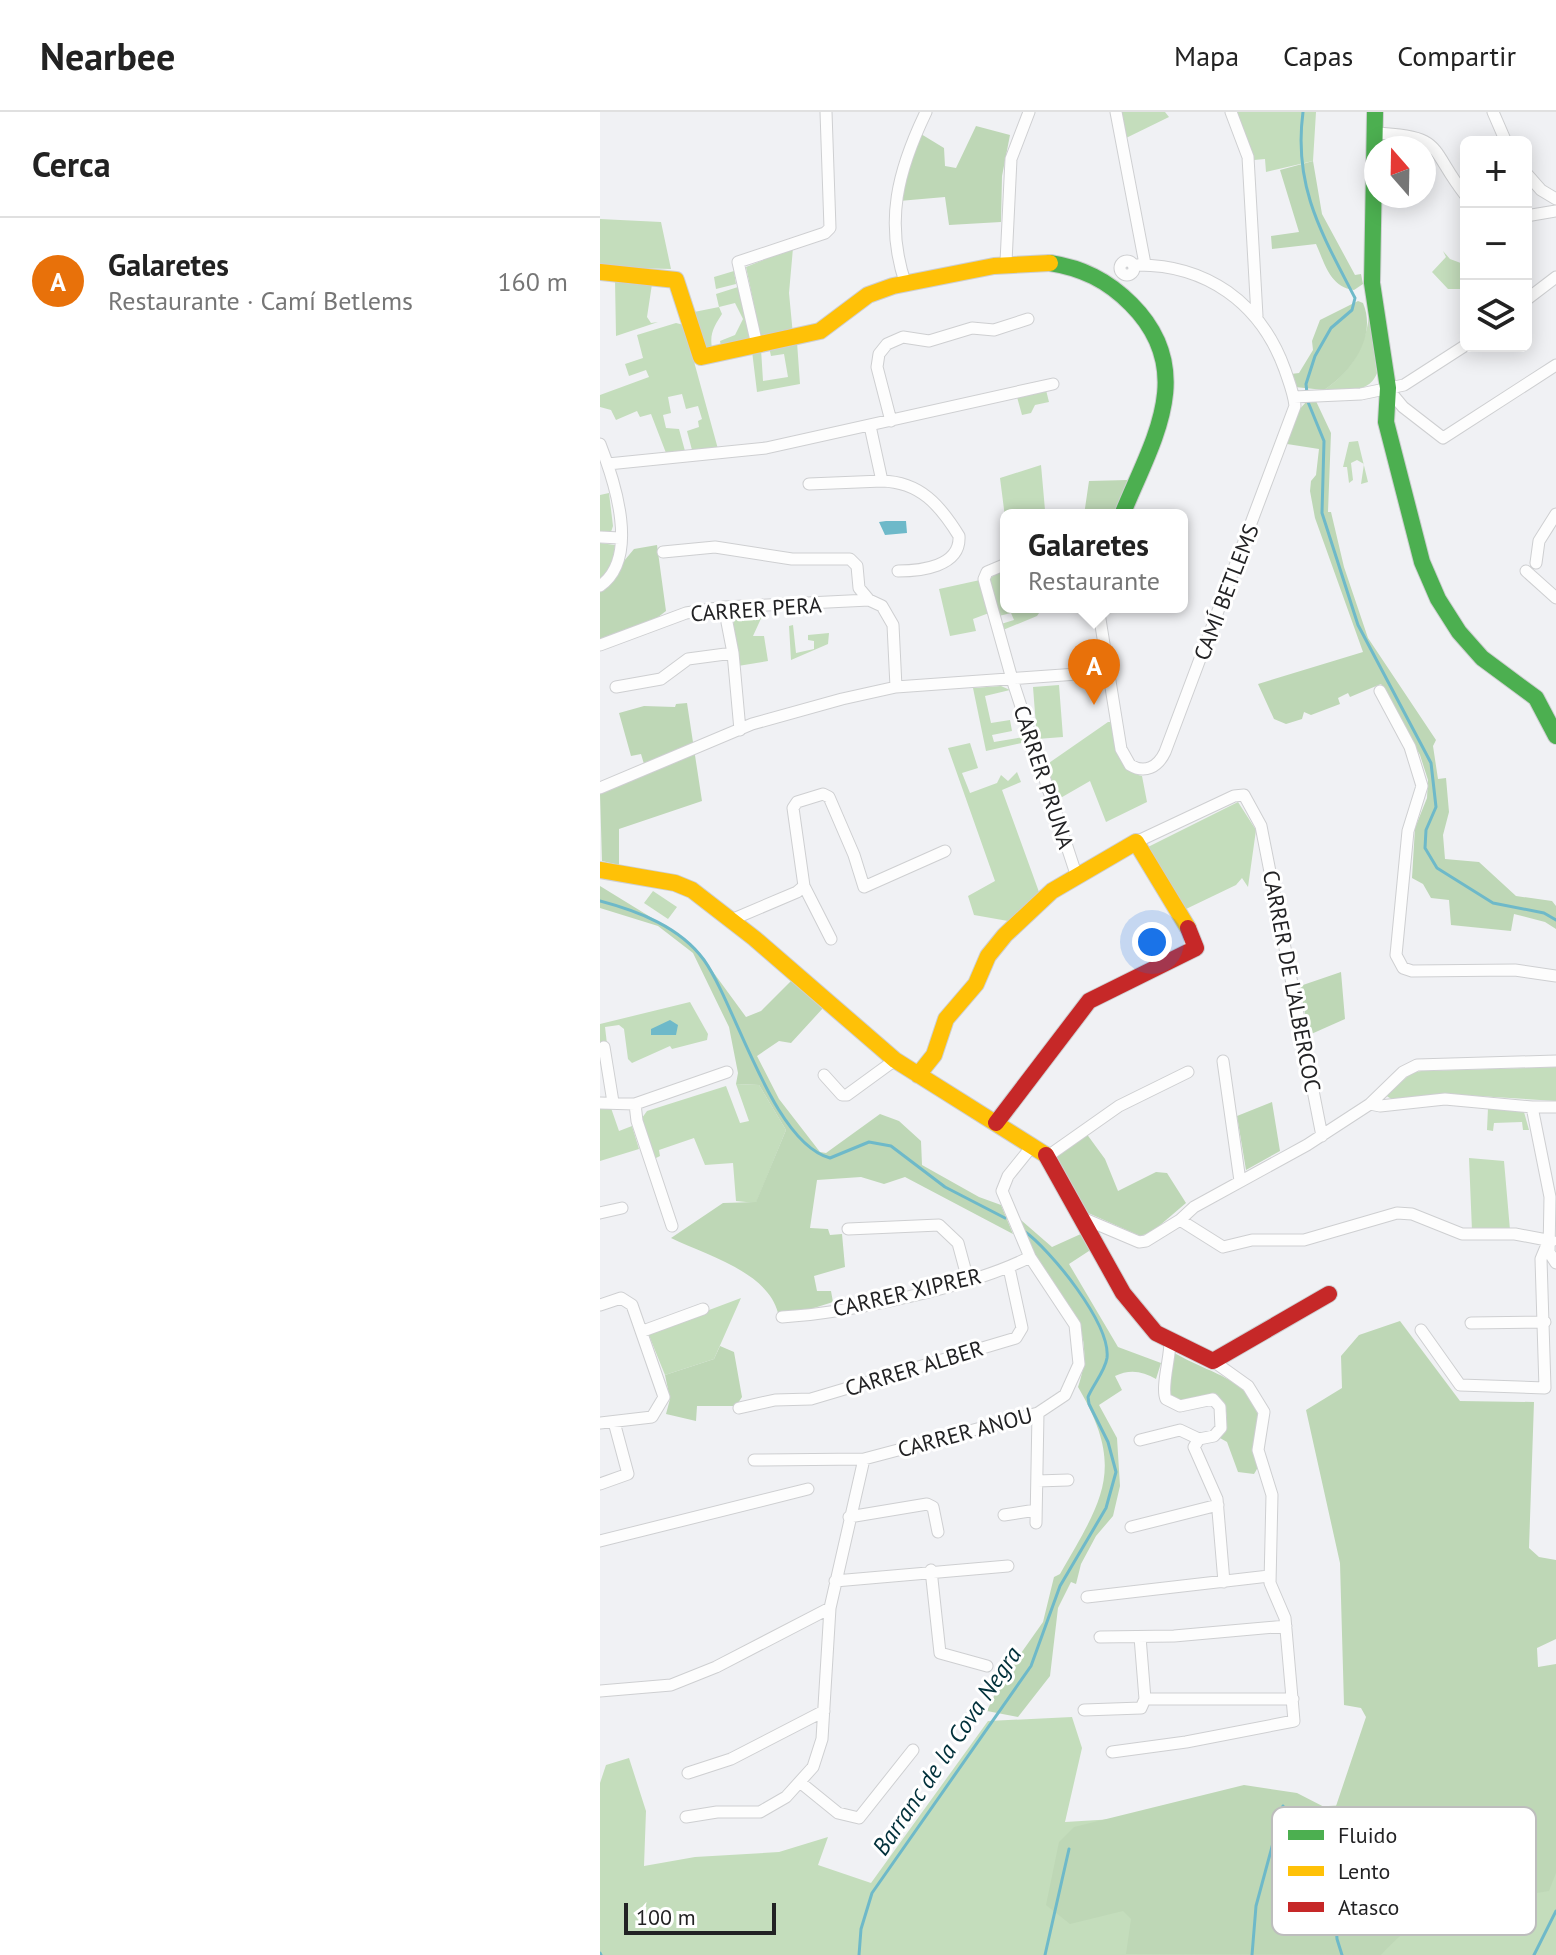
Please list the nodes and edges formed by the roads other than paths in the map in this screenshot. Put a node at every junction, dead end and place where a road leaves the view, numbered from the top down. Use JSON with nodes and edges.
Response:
{"nodes":[{"id":1,"x":826,"y":112,"type":"edge"},
{"id":2,"x":926,"y":112,"type":"edge"},
{"id":3,"x":1029,"y":112,"type":"edge"},
{"id":4,"x":1116,"y":112,"type":"edge"},
{"id":5,"x":1231,"y":112,"type":"edge"},
{"id":6,"x":1375,"y":112,"type":"edge"},
{"id":7,"x":1493,"y":112,"type":"edge"},
{"id":8,"x":1375,"y":133,"type":"junction"},
{"id":9,"x":1503,"y":136,"type":"edge"},
{"id":10,"x":1532,"y":180,"type":"edge"},
{"id":11,"x":1460,"y":186,"type":"edge"},
{"id":12,"x":1556,"y":199,"type":"edge"},
{"id":13,"x":1556,"y":211,"type":"edge"},
{"id":14,"x":1532,"y":215,"type":"edge"},
{"id":15,"x":1006,"y":262,"type":"junction"},
{"id":16,"x":1139,"y":264,"type":"junction"},
{"id":17,"x":600,"y":272,"type":"edge"},
{"id":18,"x":1556,"y":277,"type":"edge"},
{"id":19,"x":1116,"y":278,"type":"junction"},
{"id":20,"x":906,"y":285,"type":"junction"},
{"id":21,"x":1532,"y":295,"type":"edge"},
{"id":22,"x":1257,"y":318,"type":"junction"},
{"id":23,"x":1028,"y":319,"type":"dead end"},
{"id":24,"x":757,"y":345,"type":"junction"},
{"id":25,"x":1460,"y":349,"type":"edge"},
{"id":26,"x":1556,"y":365,"type":"edge"},
{"id":27,"x":1053,"y":384,"type":"dead end"},
{"id":28,"x":1388,"y":388,"type":"junction"},
{"id":29,"x":1294,"y":397,"type":"junction"},
{"id":30,"x":891,"y":421,"type":"junction"},
{"id":31,"x":870,"y":426,"type":"junction"},
{"id":32,"x":600,"y":444,"type":"edge"},
{"id":33,"x":608,"y":464,"type":"junction"},
{"id":34,"x":882,"y":481,"type":"junction"},
{"id":35,"x":809,"y":484,"type":"dead end"},
{"id":36,"x":1122,"y":509,"type":"edge"},
{"id":37,"x":1556,"y":514,"type":"edge"},
{"id":38,"x":600,"y":537,"type":"edge"},
{"id":39,"x":620,"y":544,"type":"junction"},
{"id":40,"x":663,"y":552,"type":"dead end"},
{"id":41,"x":1536,"y":563,"type":"dead end"},
{"id":42,"x":1000,"y":567,"type":"edge"},
{"id":43,"x":898,"y":571,"type":"dead end"},
{"id":44,"x":1526,"y":571,"type":"dead end"},
{"id":45,"x":600,"y":586,"type":"edge"},
{"id":46,"x":1556,"y":598,"type":"edge"},
{"id":47,"x":869,"y":600,"type":"junction"},
{"id":48,"x":724,"y":607,"type":"junction"},
{"id":49,"x":1099,"y":613,"type":"edge"},
{"id":50,"x":600,"y":645,"type":"edge"},
{"id":51,"x":733,"y":653,"type":"junction"},
{"id":52,"x":1104,"y":659,"type":"junction"},
{"id":53,"x":1077,"y":674,"type":"junction"},
{"id":54,"x":1012,"y":679,"type":"junction"},
{"id":55,"x":1108,"y":682,"type":"junction"},
{"id":56,"x":616,"y":687,"type":"dead end"},
{"id":57,"x":896,"y":687,"type":"junction"},
{"id":58,"x":1380,"y":691,"type":"dead end"},
{"id":59,"x":740,"y":730,"type":"junction"},
{"id":60,"x":1556,"y":736,"type":"edge"},
{"id":61,"x":600,"y":788,"type":"edge"},
{"id":62,"x":1136,"y":842,"type":"junction"},
{"id":63,"x":945,"y":851,"type":"dead end"},
{"id":64,"x":600,"y":870,"type":"edge"},
{"id":65,"x":1076,"y":874,"type":"junction"},
{"id":66,"x":804,"y":886,"type":"junction"},
{"id":67,"x":731,"y":920,"type":"junction"},
{"id":68,"x":831,"y":939,"type":"dead end"},
{"id":69,"x":1556,"y":976,"type":"edge"},
{"id":70,"x":604,"y":1047,"type":"dead end"},
{"id":71,"x":895,"y":1060,"type":"junction"},
{"id":72,"x":1223,"y":1061,"type":"dead end"},
{"id":73,"x":1556,"y":1061,"type":"edge"},
{"id":74,"x":727,"y":1072,"type":"dead end"},
{"id":75,"x":1188,"y":1072,"type":"dead end"},
{"id":76,"x":824,"y":1075,"type":"dead end"},
{"id":77,"x":918,"y":1075,"type":"junction"},
{"id":78,"x":606,"y":1102,"type":"edge"},
{"id":79,"x":635,"y":1104,"type":"junction"},
{"id":80,"x":1370,"y":1104,"type":"junction"},
{"id":81,"x":1532,"y":1107,"type":"junction"},
{"id":82,"x":1556,"y":1107,"type":"edge"},
{"id":83,"x":996,"y":1123,"type":"junction"},
{"id":84,"x":1322,"y":1136,"type":"junction"},
{"id":85,"x":1033,"y":1145,"type":"junction"},
{"id":86,"x":1048,"y":1156,"type":"junction"},
{"id":87,"x":1240,"y":1181,"type":"junction"},
{"id":88,"x":622,"y":1208,"type":"dead end"},
{"id":89,"x":600,"y":1213,"type":"edge"},
{"id":90,"x":1080,"y":1217,"type":"junction"},
{"id":91,"x":1180,"y":1220,"type":"junction"},
{"id":92,"x":672,"y":1226,"type":"dead end"},
{"id":93,"x":848,"y":1229,"type":"dead end"},
{"id":94,"x":1552,"y":1241,"type":"edge"},
{"id":95,"x":1030,"y":1257,"type":"junction"},
{"id":96,"x":1556,"y":1263,"type":"edge"},
{"id":97,"x":1009,"y":1268,"type":"junction"},
{"id":98,"x":968,"y":1280,"type":"junction"},
{"id":99,"x":1329,"y":1294,"type":"dead end"},
{"id":100,"x":600,"y":1305,"type":"edge"},
{"id":101,"x":703,"y":1309,"type":"dead end"},
{"id":102,"x":782,"y":1317,"type":"dead end"},
{"id":103,"x":1545,"y":1322,"type":"junction"},
{"id":104,"x":1471,"y":1323,"type":"dead end"},
{"id":105,"x":1421,"y":1330,"type":"dead end"},
{"id":106,"x":643,"y":1331,"type":"junction"},
{"id":107,"x":1170,"y":1342,"type":"junction"},
{"id":108,"x":1213,"y":1361,"type":"junction"},
{"id":109,"x":739,"y":1408,"type":"dead end"},
{"id":110,"x":1038,"y":1413,"type":"junction"},
{"id":111,"x":614,"y":1422,"type":"junction"},
{"id":112,"x":600,"y":1423,"type":"edge"},
{"id":113,"x":1199,"y":1439,"type":"junction"},
{"id":114,"x":1140,"y":1440,"type":"dead end"},
{"id":115,"x":864,"y":1459,"type":"junction"},
{"id":116,"x":754,"y":1460,"type":"dead end"},
{"id":117,"x":1068,"y":1480,"type":"dead end"},
{"id":118,"x":1037,"y":1481,"type":"junction"},
{"id":119,"x":600,"y":1484,"type":"edge"},
{"id":120,"x":808,"y":1489,"type":"dead end"},
{"id":121,"x":1218,"y":1505,"type":"junction"},
{"id":122,"x":1036,"y":1510,"type":"junction"},
{"id":123,"x":1004,"y":1515,"type":"dead end"},
{"id":124,"x":849,"y":1517,"type":"junction"},
{"id":125,"x":1036,"y":1523,"type":"dead end"},
{"id":126,"x":1131,"y":1527,"type":"dead end"},
{"id":127,"x":938,"y":1532,"type":"dead end"},
{"id":128,"x":600,"y":1541,"type":"edge"},
{"id":129,"x":1008,"y":1566,"type":"dead end"},
{"id":130,"x":931,"y":1570,"type":"junction"},
{"id":131,"x":1269,"y":1576,"type":"junction"},
{"id":132,"x":835,"y":1581,"type":"junction"},
{"id":133,"x":1224,"y":1582,"type":"junction"},
{"id":134,"x":1087,"y":1597,"type":"dead end"},
{"id":135,"x":830,"y":1608,"type":"junction"},
{"id":136,"x":1286,"y":1626,"type":"junction"},
{"id":137,"x":1100,"y":1637,"type":"dead end"},
{"id":138,"x":1140,"y":1637,"type":"junction"},
{"id":139,"x":987,"y":1666,"type":"dead end"},
{"id":140,"x":600,"y":1691,"type":"edge"},
{"id":141,"x":1145,"y":1699,"type":"junction"},
{"id":142,"x":1293,"y":1699,"type":"junction"},
{"id":143,"x":1084,"y":1710,"type":"dead end"},
{"id":144,"x":824,"y":1711,"type":"junction"},
{"id":145,"x":913,"y":1750,"type":"dead end"},
{"id":146,"x":1112,"y":1752,"type":"dead end"},
{"id":147,"x":688,"y":1773,"type":"dead end"},
{"id":148,"x":801,"y":1783,"type":"junction"},
{"id":149,"x":686,"y":1817,"type":"dead end"}],
"edges":[{"from":1,"to":24,"type":"street"},
{"from":2,"to":20,"type":"street"},
{"from":3,"to":15,"type":"street"},
{"from":4,"to":16,"type":"street"},
{"from":5,"to":22,"type":"street"},
{"from":6,"to":8,"type":"street"},
{"from":7,"to":9,"type":"street"},
{"from":8,"to":11,"type":"street"},
{"from":8,"to":28,"type":"street"},
{"from":10,"to":12,"type":"street"},
{"from":13,"to":14,"type":"street"},
{"from":15,"to":19,"type":"street"},
{"from":15,"to":20,"type":"street"},
{"from":16,"to":19,"type":"street"},
{"from":16,"to":22,"type":"street"},
{"from":17,"to":24,"type":"street"},
{"from":18,"to":21,"type":"street"},
{"from":19,"to":36,"type":"street"},
{"from":20,"to":24,"type":"street"},
{"from":22,"to":29,"type":"street"},
{"from":23,"to":30,"type":"street"},
{"from":25,"to":28,"type":"street"},
{"from":26,"to":28,"type":"street"},
{"from":27,"to":30,"type":"street"},
{"from":28,"to":29,"type":"street"},
{"from":28,"to":60,"type":"street"},
{"from":29,"to":55,"type":"street","name":"CAMÍ BETLEMS"},
{"from":30,"to":31,"type":"street"},
{"from":31,"to":33,"type":"street"},
{"from":31,"to":34,"type":"street"},
{"from":32,"to":33,"type":"street"},
{"from":33,"to":39,"type":"street"},
{"from":34,"to":35,"type":"street"},
{"from":34,"to":43,"type":"street"},
{"from":37,"to":41,"type":"street"},
{"from":38,"to":39,"type":"street"},
{"from":39,"to":45,"type":"street"},
{"from":40,"to":47,"type":"street"},
{"from":42,"to":54,"type":"street","name":"CARRER PRUNA"},
{"from":44,"to":46,"type":"street"},
{"from":47,"to":48,"type":"street","name":"CARRER PERA"},
{"from":47,"to":57,"type":"street"},
{"from":48,"to":50,"type":"street","name":"CARRER PERA"},
{"from":48,"to":51,"type":"street"},
{"from":49,"to":52,"type":"street","name":"CAMÍ BETLEMS"},
{"from":51,"to":56,"type":"street"},
{"from":51,"to":59,"type":"street"},
{"from":52,"to":53,"type":"street"},
{"from":52,"to":55,"type":"street","name":"CAMÍ BETLEMS"},
{"from":53,"to":54,"type":"street"},
{"from":53,"to":55,"type":"street"},
{"from":54,"to":57,"type":"street"},
{"from":54,"to":65,"type":"street","name":"CARRER PRUNA"},
{"from":57,"to":59,"type":"street"},
{"from":58,"to":69,"type":"street"},
{"from":59,"to":61,"type":"street"},
{"from":62,"to":65,"type":"street"},
{"from":62,"to":83,"type":"street"},
{"from":62,"to":84,"type":"street","name":"CARRER DE L'ALBERCOC"},
{"from":63,"to":66,"type":"street"},
{"from":64,"to":67,"type":"street"},
{"from":65,"to":77,"type":"street"},
{"from":66,"to":67,"type":"street"},
{"from":66,"to":68,"type":"street"},
{"from":67,"to":71,"type":"street"},
{"from":70,"to":78,"type":"street"},
{"from":71,"to":76,"type":"street"},
{"from":71,"to":77,"type":"street"},
{"from":72,"to":87,"type":"street"},
{"from":73,"to":80,"type":"street"},
{"from":74,"to":79,"type":"street"},
{"from":75,"to":86,"type":"street"},
{"from":77,"to":83,"type":"street"},
{"from":78,"to":79,"type":"street"},
{"from":79,"to":92,"type":"street"},
{"from":80,"to":81,"type":"street"},
{"from":80,"to":84,"type":"street"},
{"from":81,"to":82,"type":"street"},
{"from":81,"to":94,"type":"street"},
{"from":83,"to":85,"type":"street"},
{"from":84,"to":87,"type":"street"},
{"from":85,"to":86,"type":"street"},
{"from":85,"to":95,"type":"street","name":"CARRER ANOU"},
{"from":86,"to":90,"type":"street"},
{"from":87,"to":91,"type":"street"},
{"from":88,"to":89,"type":"street"},
{"from":90,"to":91,"type":"street"},
{"from":90,"to":107,"type":"street"},
{"from":91,"to":94,"type":"street"},
{"from":93,"to":98,"type":"street"},
{"from":94,"to":96,"type":"street"},
{"from":94,"to":103,"type":"street"},
{"from":95,"to":97,"type":"street","name":"CARRER XIPRER"},
{"from":95,"to":110,"type":"street","name":"CARRER ANOU"},
{"from":97,"to":98,"type":"street","name":"CARRER XIPRER"},
{"from":97,"to":109,"type":"street","name":"CARRER ALBER"},
{"from":98,"to":102,"type":"street","name":"CARRER XIPRER"},
{"from":99,"to":108,"type":"street"},
{"from":100,"to":106,"type":"street"},
{"from":101,"to":106,"type":"street"},
{"from":103,"to":104,"type":"street"},
{"from":103,"to":105,"type":"street"},
{"from":106,"to":111,"type":"street"},
{"from":107,"to":108,"type":"street"},
{"from":107,"to":113,"type":"street"},
{"from":108,"to":131,"type":"street"},
{"from":110,"to":115,"type":"street","name":"CARRER ANOU"},
{"from":110,"to":118,"type":"street"},
{"from":111,"to":112,"type":"street"},
{"from":111,"to":119,"type":"street"},
{"from":113,"to":114,"type":"street"},
{"from":113,"to":121,"type":"street"},
{"from":115,"to":116,"type":"street","name":"CARRER ANOU"},
{"from":115,"to":124,"type":"street"},
{"from":117,"to":118,"type":"street"},
{"from":118,"to":122,"type":"street"},
{"from":120,"to":128,"type":"street"},
{"from":121,"to":126,"type":"street"},
{"from":121,"to":133,"type":"street"},
{"from":122,"to":123,"type":"street"},
{"from":122,"to":125,"type":"street"},
{"from":124,"to":127,"type":"street"},
{"from":124,"to":132,"type":"street"},
{"from":129,"to":130,"type":"street"},
{"from":130,"to":132,"type":"street"},
{"from":130,"to":139,"type":"street"},
{"from":131,"to":133,"type":"street"},
{"from":131,"to":136,"type":"street"},
{"from":132,"to":135,"type":"street"},
{"from":133,"to":134,"type":"street"},
{"from":135,"to":140,"type":"street"},
{"from":135,"to":144,"type":"street"},
{"from":136,"to":138,"type":"street"},
{"from":136,"to":142,"type":"street"},
{"from":137,"to":138,"type":"street"},
{"from":138,"to":141,"type":"street"},
{"from":141,"to":142,"type":"street"},
{"from":141,"to":143,"type":"street"},
{"from":142,"to":146,"type":"street"},
{"from":144,"to":147,"type":"street"},
{"from":144,"to":148,"type":"street"},
{"from":145,"to":148,"type":"street"},
{"from":148,"to":149,"type":"street"}]}
